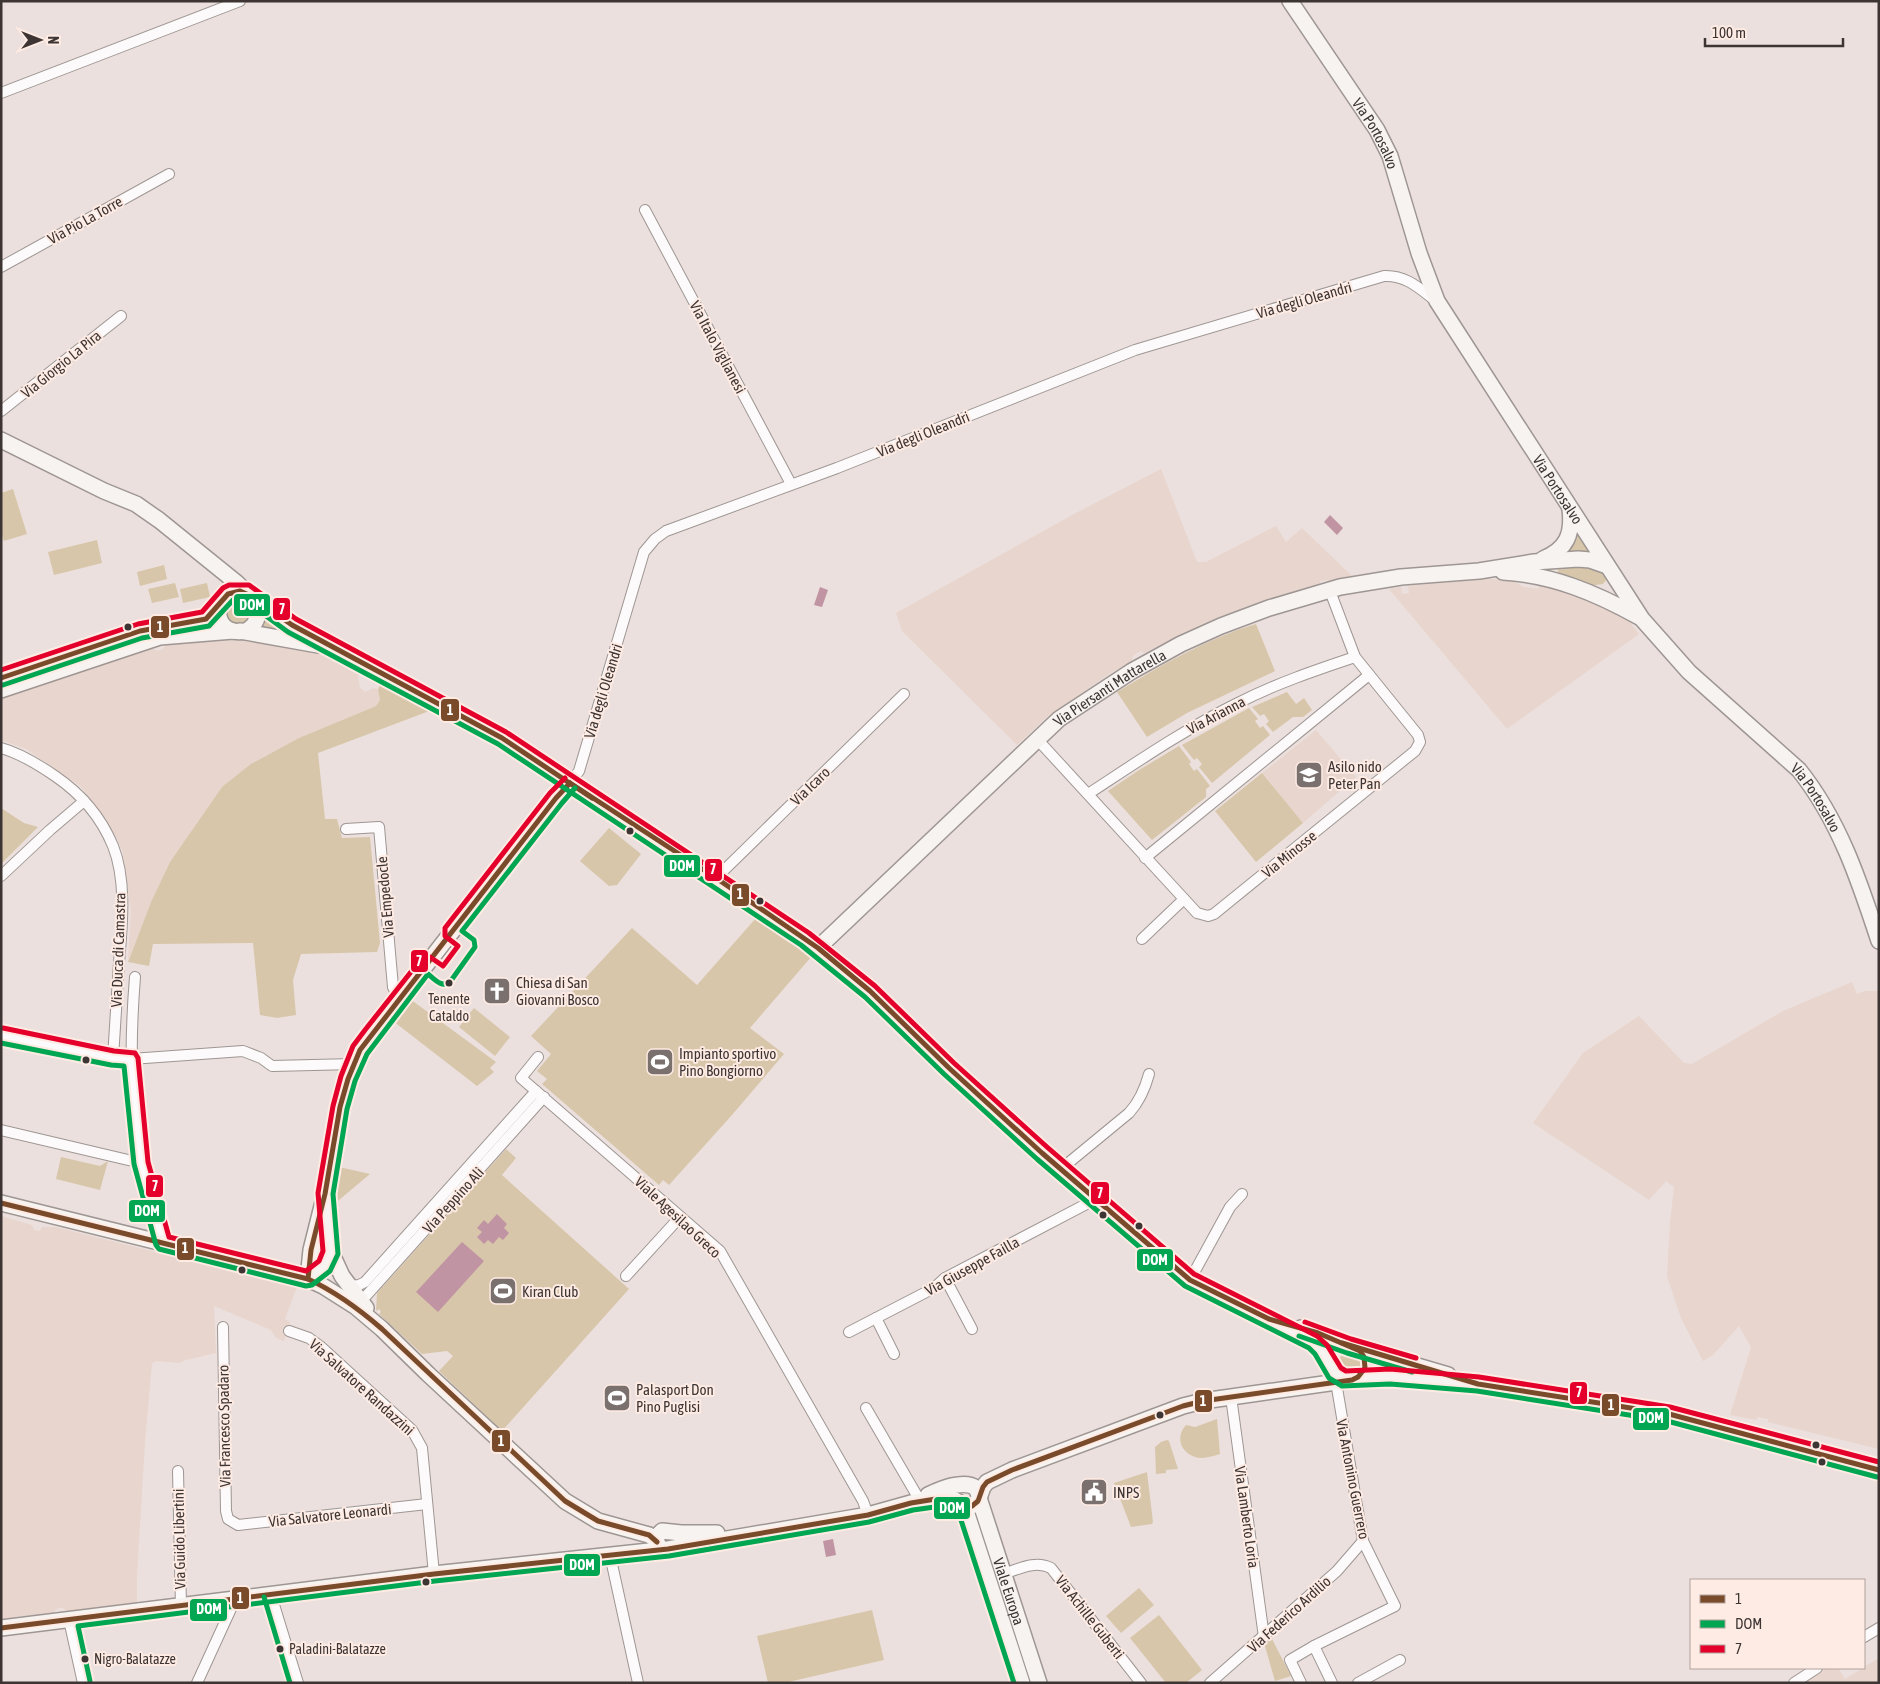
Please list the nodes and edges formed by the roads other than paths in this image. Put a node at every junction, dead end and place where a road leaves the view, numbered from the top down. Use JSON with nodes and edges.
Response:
{"nodes":[{"id":1,"x":240,"y":1,"type":"edge"},
{"id":2,"x":1290,"y":1,"type":"edge"},
{"id":3,"x":1,"y":93,"type":"edge"},
{"id":4,"x":169,"y":174,"type":"dead end"},
{"id":5,"x":645,"y":210,"type":"dead end"},
{"id":6,"x":1,"y":267,"type":"edge"},
{"id":7,"x":1437,"y":301,"type":"junction"},
{"id":8,"x":121,"y":316,"type":"dead end"},
{"id":9,"x":1,"y":411,"type":"edge"},
{"id":10,"x":1,"y":440,"type":"edge"},
{"id":11,"x":791,"y":484,"type":"junction"},
{"id":12,"x":104,"y":490,"type":"junction"},
{"id":13,"x":1570,"y":509,"type":"junction"},
{"id":14,"x":1534,"y":562,"type":"junction"},
{"id":15,"x":1609,"y":569,"type":"junction"},
{"id":16,"x":1479,"y":571,"type":"junction"},
{"id":17,"x":1330,"y":591,"type":"junction"},
{"id":18,"x":1587,"y":591,"type":"junction"},
{"id":19,"x":248,"y":594,"type":"junction"},
{"id":20,"x":221,"y":601,"type":"junction"},
{"id":21,"x":1642,"y":619,"type":"junction"},
{"id":22,"x":236,"y":631,"type":"junction"},
{"id":23,"x":336,"y":649,"type":"junction"},
{"id":24,"x":1356,"y":657,"type":"junction"},
{"id":25,"x":1369,"y":675,"type":"junction"},
{"id":26,"x":1,"y":678,"type":"edge"},
{"id":27,"x":1,"y":690,"type":"edge"},
{"id":28,"x":904,"y":694,"type":"dead end"},
{"id":29,"x":1037,"y":739,"type":"junction"},
{"id":30,"x":1,"y":748,"type":"edge"},
{"id":31,"x":570,"y":784,"type":"junction"},
{"id":32,"x":1088,"y":794,"type":"junction"},
{"id":33,"x":84,"y":801,"type":"junction"},
{"id":34,"x":346,"y":829,"type":"dead end"},
{"id":35,"x":1145,"y":858,"type":"junction"},
{"id":36,"x":1,"y":876,"type":"edge"},
{"id":37,"x":716,"y":878,"type":"junction"},
{"id":38,"x":1184,"y":899,"type":"junction"},
{"id":39,"x":1142,"y":939,"type":"dead end"},
{"id":40,"x":1879,"y":941,"type":"edge"},
{"id":41,"x":818,"y":948,"type":"junction"},
{"id":42,"x":136,"y":977,"type":"dead end"},
{"id":43,"x":398,"y":998,"type":"junction"},
{"id":44,"x":1,"y":1035,"type":"edge"},
{"id":45,"x":538,"y":1057,"type":"dead end"},
{"id":46,"x":113,"y":1058,"type":"junction"},
{"id":47,"x":131,"y":1059,"type":"junction"},
{"id":48,"x":354,"y":1064,"type":"junction"},
{"id":49,"x":1150,"y":1074,"type":"dead end"},
{"id":50,"x":540,"y":1094,"type":"junction"},
{"id":51,"x":1,"y":1130,"type":"edge"},
{"id":52,"x":141,"y":1163,"type":"junction"},
{"id":53,"x":1061,"y":1169,"type":"junction"},
{"id":54,"x":325,"y":1194,"type":"junction"},
{"id":55,"x":1242,"y":1194,"type":"dead end"},
{"id":56,"x":1096,"y":1199,"type":"junction"},
{"id":57,"x":1,"y":1202,"type":"edge"},
{"id":58,"x":680,"y":1216,"type":"junction"},
{"id":59,"x":163,"y":1243,"type":"junction"},
{"id":60,"x":311,"y":1250,"type":"junction"},
{"id":61,"x":331,"y":1252,"type":"junction"},
{"id":62,"x":280,"y":1272,"type":"junction"},
{"id":63,"x":626,"y":1276,"type":"dead end"},
{"id":64,"x":945,"y":1278,"type":"junction"},
{"id":65,"x":308,"y":1279,"type":"junction"},
{"id":66,"x":1190,"y":1280,"type":"junction"},
{"id":67,"x":349,"y":1286,"type":"junction"},
{"id":68,"x":359,"y":1304,"type":"junction"},
{"id":69,"x":876,"y":1318,"type":"junction"},
{"id":70,"x":1269,"y":1319,"type":"junction"},
{"id":71,"x":223,"y":1327,"type":"dead end"},
{"id":72,"x":972,"y":1329,"type":"dead end"},
{"id":73,"x":289,"y":1331,"type":"dead end"},
{"id":74,"x":849,"y":1332,"type":"dead end"},
{"id":75,"x":1353,"y":1347,"type":"junction"},
{"id":76,"x":894,"y":1354,"type":"dead end"},
{"id":77,"x":1332,"y":1362,"type":"junction"},
{"id":78,"x":1346,"y":1380,"type":"junction"},
{"id":79,"x":1478,"y":1384,"type":"junction"},
{"id":80,"x":1283,"y":1389,"type":"junction"},
{"id":81,"x":1231,"y":1397,"type":"junction"},
{"id":82,"x":866,"y":1408,"type":"dead end"},
{"id":83,"x":1879,"y":1470,"type":"edge"},
{"id":84,"x":178,"y":1471,"type":"dead end"},
{"id":85,"x":973,"y":1491,"type":"junction"},
{"id":86,"x":915,"y":1501,"type":"junction"},
{"id":87,"x":962,"y":1503,"type":"junction"},
{"id":88,"x":427,"y":1504,"type":"junction"},
{"id":89,"x":868,"y":1515,"type":"junction"},
{"id":90,"x":233,"y":1523,"type":"joint"},
{"id":91,"x":663,"y":1540,"type":"junction"},
{"id":92,"x":1363,"y":1541,"type":"junction"},
{"id":93,"x":610,"y":1555,"type":"junction"},
{"id":94,"x":434,"y":1574,"type":"junction"},
{"id":95,"x":1003,"y":1574,"type":"junction"},
{"id":96,"x":271,"y":1595,"type":"junction"},
{"id":97,"x":235,"y":1600,"type":"junction"},
{"id":98,"x":181,"y":1607,"type":"junction"},
{"id":99,"x":69,"y":1620,"type":"junction"},
{"id":100,"x":1,"y":1628,"type":"edge"},
{"id":101,"x":1879,"y":1628,"type":"edge"},
{"id":102,"x":1865,"y":1636,"type":"edge"},
{"id":103,"x":1264,"y":1637,"type":"junction"},
{"id":104,"x":1314,"y":1646,"type":"junction"},
{"id":105,"x":1400,"y":1660,"type":"dead end"},
{"id":106,"x":1815,"y":1669,"type":"edge"},
{"id":107,"x":83,"y":1683,"type":"edge"},
{"id":108,"x":196,"y":1683,"type":"edge"},
{"id":109,"x":298,"y":1683,"type":"edge"},
{"id":110,"x":638,"y":1683,"type":"edge"},
{"id":111,"x":1022,"y":1683,"type":"edge"},
{"id":112,"x":1039,"y":1683,"type":"edge"},
{"id":113,"x":1141,"y":1683,"type":"edge"},
{"id":114,"x":1210,"y":1683,"type":"edge"},
{"id":115,"x":1301,"y":1683,"type":"edge"},
{"id":116,"x":1332,"y":1683,"type":"edge"},
{"id":117,"x":1358,"y":1683,"type":"edge"},
{"id":118,"x":1794,"y":1683,"type":"edge"}],
"edges":[{"from":1,"to":3,"type":"street"},
{"from":2,"to":7,"type":"main road","name":"Via Portosalvo"},
{"from":4,"to":6,"type":"street","name":"Via Pio La Torre"},
{"from":5,"to":11,"type":"street","name":"Via Italo Viglianesi"},
{"from":7,"to":11,"type":"street","name":"Via degli Oleandri"},
{"from":7,"to":13,"type":"main road","name":"Via Portosalvo"},
{"from":8,"to":9,"type":"street","name":"Via Giorgio La Pira"},
{"from":10,"to":12,"type":"main road"},
{"from":11,"to":31,"type":"street","name":"Via degli Oleandri"},
{"from":12,"to":19,"type":"main road"},
{"from":12,"to":20,"type":"main road"},
{"from":13,"to":14,"type":"main road"},
{"from":13,"to":15,"type":"main road","name":"Via Portosalvo"},
{"from":14,"to":15,"type":"main road"},
{"from":14,"to":16,"type":"main road"},
{"from":15,"to":18,"type":"main road"},
{"from":15,"to":21,"type":"main road","name":"Via Portosalvo"},
{"from":16,"to":17,"type":"main road","name":"Via Piersanti Mattarella"},
{"from":16,"to":18,"type":"main road"},
{"from":17,"to":24,"type":"street","name":"Via Minosse"},
{"from":17,"to":29,"type":"main road","name":"Via Piersanti Mattarella"},
{"from":18,"to":21,"type":"main road"},
{"from":19,"to":20,"type":"main road"},
{"from":19,"to":22,"type":"main road"},
{"from":19,"to":23,"type":"main road"},
{"from":20,"to":22,"type":"main road"},
{"from":20,"to":26,"type":"main road"},
{"from":21,"to":40,"type":"main road","name":"Via Portosalvo"},
{"from":22,"to":23,"type":"main road"},
{"from":22,"to":27,"type":"main road"},
{"from":23,"to":31,"type":"main road"},
{"from":24,"to":25,"type":"street","name":"Via Minosse"},
{"from":24,"to":32,"type":"street","name":"Via Arianna"},
{"from":25,"to":35,"type":"street"},
{"from":25,"to":38,"type":"street","name":"Via Minosse"},
{"from":28,"to":37,"type":"street","name":"Via Icaro"},
{"from":29,"to":32,"type":"street","name":"Via Minosse"},
{"from":29,"to":41,"type":"main road","name":"Via Piersanti Mattarella"},
{"from":30,"to":33,"type":"street","name":"Via Duca di Camastra"},
{"from":31,"to":37,"type":"main road"},
{"from":31,"to":43,"type":"main road"},
{"from":32,"to":35,"type":"street","name":"Via Minosse"},
{"from":33,"to":36,"type":"street"},
{"from":33,"to":46,"type":"street","name":"Via Duca di Camastra"},
{"from":34,"to":43,"type":"street","name":"Via Empedocle"},
{"from":35,"to":38,"type":"street","name":"Via Minosse"},
{"from":37,"to":41,"type":"main road"},
{"from":38,"to":39,"type":"street"},
{"from":41,"to":53,"type":"main road"},
{"from":42,"to":47,"type":"street"},
{"from":43,"to":48,"type":"main road"},
{"from":44,"to":46,"type":"street"},
{"from":45,"to":50,"type":"street","name":"Viale Agesilao Greco"},
{"from":46,"to":47,"type":"street"},
{"from":47,"to":48,"type":"street"},
{"from":47,"to":52,"type":"street"},
{"from":48,"to":54,"type":"main road"},
{"from":49,"to":53,"type":"street"},
{"from":50,"to":58,"type":"street","name":"Viale Agesilao Greco"},
{"from":50,"to":67,"type":"street","name":"Via Peppino Alì"},
{"from":50,"to":68,"type":"street","name":"Via Peppino Alì"},
{"from":51,"to":52,"type":"street"},
{"from":52,"to":59,"type":"street"},
{"from":53,"to":56,"type":"main road"},
{"from":54,"to":60,"type":"main road"},
{"from":54,"to":61,"type":"main road"},
{"from":55,"to":66,"type":"street"},
{"from":56,"to":64,"type":"street","name":"Via Giuseppe Failla"},
{"from":56,"to":66,"type":"main road"},
{"from":57,"to":59,"type":"main road"},
{"from":58,"to":63,"type":"street"},
{"from":58,"to":89,"type":"street","name":"Viale Agesilao Greco"},
{"from":59,"to":62,"type":"main road"},
{"from":60,"to":62,"type":"main road"},
{"from":60,"to":65,"type":"main road"},
{"from":61,"to":65,"type":"main road"},
{"from":61,"to":67,"type":"main road"},
{"from":62,"to":65,"type":"main road"},
{"from":64,"to":69,"type":"street","name":"Via Giuseppe Failla"},
{"from":64,"to":72,"type":"street"},
{"from":65,"to":68,"type":"main road"},
{"from":66,"to":70,"type":"main road"},
{"from":67,"to":68,"type":"main road"},
{"from":68,"to":91,"type":"main road"},
{"from":69,"to":74,"type":"street","name":"Via Giuseppe Failla"},
{"from":69,"to":76,"type":"street"},
{"from":70,"to":75,"type":"main road"},
{"from":70,"to":77,"type":"main road"},
{"from":71,"to":90,"type":"street","name":"Via Francesco Spadaro"},
{"from":73,"to":88,"type":"street","name":"Via Salvatore Randazzini"},
{"from":75,"to":77,"type":"main road"},
{"from":75,"to":78,"type":"main road"},
{"from":75,"to":79,"type":"main road"},
{"from":77,"to":78,"type":"main road"},
{"from":77,"to":80,"type":"main road"},
{"from":78,"to":79,"type":"main road"},
{"from":78,"to":80,"type":"main road"},
{"from":78,"to":92,"type":"street","name":"Via Antonino Guerrero"},
{"from":79,"to":83,"type":"main road"},
{"from":80,"to":81,"type":"main road"},
{"from":81,"to":85,"type":"main road"},
{"from":81,"to":103,"type":"street","name":"Via Lamberto Loria"},
{"from":82,"to":86,"type":"street"},
{"from":84,"to":98,"type":"street","name":"Via Guido Libertini"},
{"from":85,"to":86,"type":"main road"},
{"from":85,"to":87,"type":"main road"},
{"from":85,"to":95,"type":"main road","name":"Viale Europa"},
{"from":86,"to":87,"type":"main road"},
{"from":86,"to":89,"type":"main road"},
{"from":87,"to":111,"type":"main road","name":"Viale Europa"},
{"from":88,"to":90,"type":"street","name":"Via Salvatore Leonardi"},
{"from":88,"to":94,"type":"street","name":"Via Salvatore Randazzini"},
{"from":89,"to":91,"type":"main road"},
{"from":91,"to":93,"type":"main road"},
{"from":92,"to":103,"type":"street","name":"Via Federico Ardilio"},
{"from":92,"to":104,"type":"street","name":"Via Antonino Guerrero"},
{"from":93,"to":94,"type":"main road"},
{"from":93,"to":110,"type":"street"},
{"from":94,"to":96,"type":"main road"},
{"from":95,"to":112,"type":"main road","name":"Viale Europa"},
{"from":95,"to":113,"type":"street","name":"Via Achille Guberti"},
{"from":96,"to":97,"type":"main road"},
{"from":96,"to":109,"type":"street"},
{"from":97,"to":98,"type":"main road"},
{"from":97,"to":108,"type":"street"},
{"from":98,"to":99,"type":"main road"},
{"from":99,"to":100,"type":"main road"},
{"from":99,"to":107,"type":"street"},
{"from":101,"to":102,"type":"street"},
{"from":103,"to":114,"type":"street","name":"Via Federico Ardilio"},
{"from":104,"to":115,"type":"street","name":"Via Antonino Guerrero"},
{"from":104,"to":116,"type":"street"},
{"from":105,"to":117,"type":"street"},
{"from":106,"to":118,"type":"street"}]}
